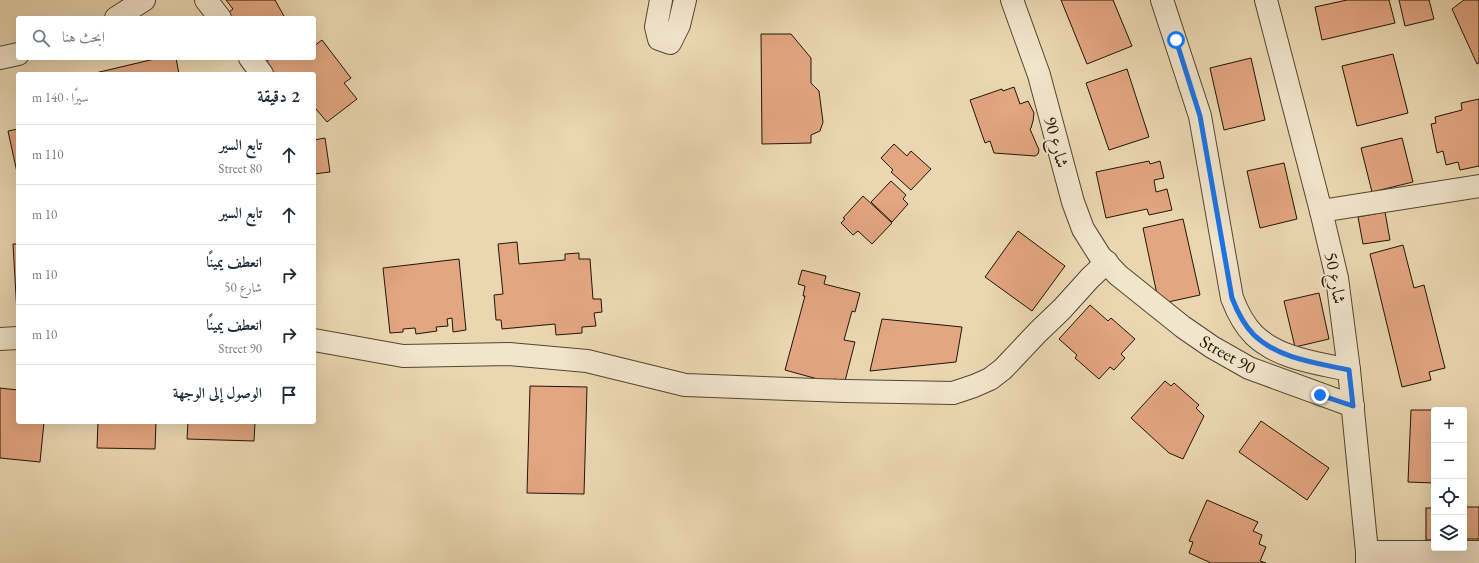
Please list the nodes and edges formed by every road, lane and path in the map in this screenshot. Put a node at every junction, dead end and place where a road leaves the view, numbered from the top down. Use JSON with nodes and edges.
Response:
{"nodes":[{"id":1,"x":144,"y":0,"type":"edge"},
{"id":2,"x":206,"y":0,"type":"edge"},
{"id":3,"x":661,"y":0,"type":"edge"},
{"id":4,"x":685,"y":0,"type":"edge"},
{"id":5,"x":1012,"y":0,"type":"edge"},
{"id":6,"x":1162,"y":0,"type":"edge"},
{"id":7,"x":1266,"y":0,"type":"edge"},
{"id":8,"x":119,"y":16,"type":"edge"},
{"id":9,"x":218,"y":16,"type":"edge"},
{"id":10,"x":16,"y":54,"type":"edge"},
{"id":11,"x":0,"y":58,"type":"edge"},
{"id":12,"x":252,"y":60,"type":"edge"},
{"id":13,"x":260,"y":72,"type":"edge"},
{"id":14,"x":1479,"y":186,"type":"edge"},
{"id":15,"x":1321,"y":211,"type":"junction"},
{"id":16,"x":1107,"y":262,"type":"junction"},
{"id":17,"x":16,"y":338,"type":"edge"},
{"id":18,"x":0,"y":339,"type":"edge"},
{"id":19,"x":316,"y":340,"type":"edge"},
{"id":20,"x":1349,"y":370,"type":"junction"},
{"id":21,"x":1353,"y":406,"type":"junction"},
{"id":22,"x":1479,"y":552,"type":"edge"},
{"id":23,"x":1367,"y":558,"type":"edge"}],
"edges":[{"from":1,"to":8,"type":"street"},
{"from":2,"to":9,"type":"street"},
{"from":3,"to":4,"type":"street"},
{"from":5,"to":16,"type":"street","name":"شارع 90"},
{"from":6,"to":20,"type":"street"},
{"from":7,"to":15,"type":"street","name":"شارع 50"},
{"from":10,"to":11,"type":"street"},
{"from":12,"to":13,"type":"street"},
{"from":14,"to":15,"type":"street"},
{"from":15,"to":20,"type":"street","name":"شارع 50"},
{"from":16,"to":19,"type":"street"},
{"from":16,"to":21,"type":"street","name":"Street 90"},
{"from":17,"to":18,"type":"street"},
{"from":20,"to":21,"type":"street","name":"شارع 50"},
{"from":21,"to":23,"type":"street","name":"شارع 50"},
{"from":22,"to":23,"type":"street"}]}
